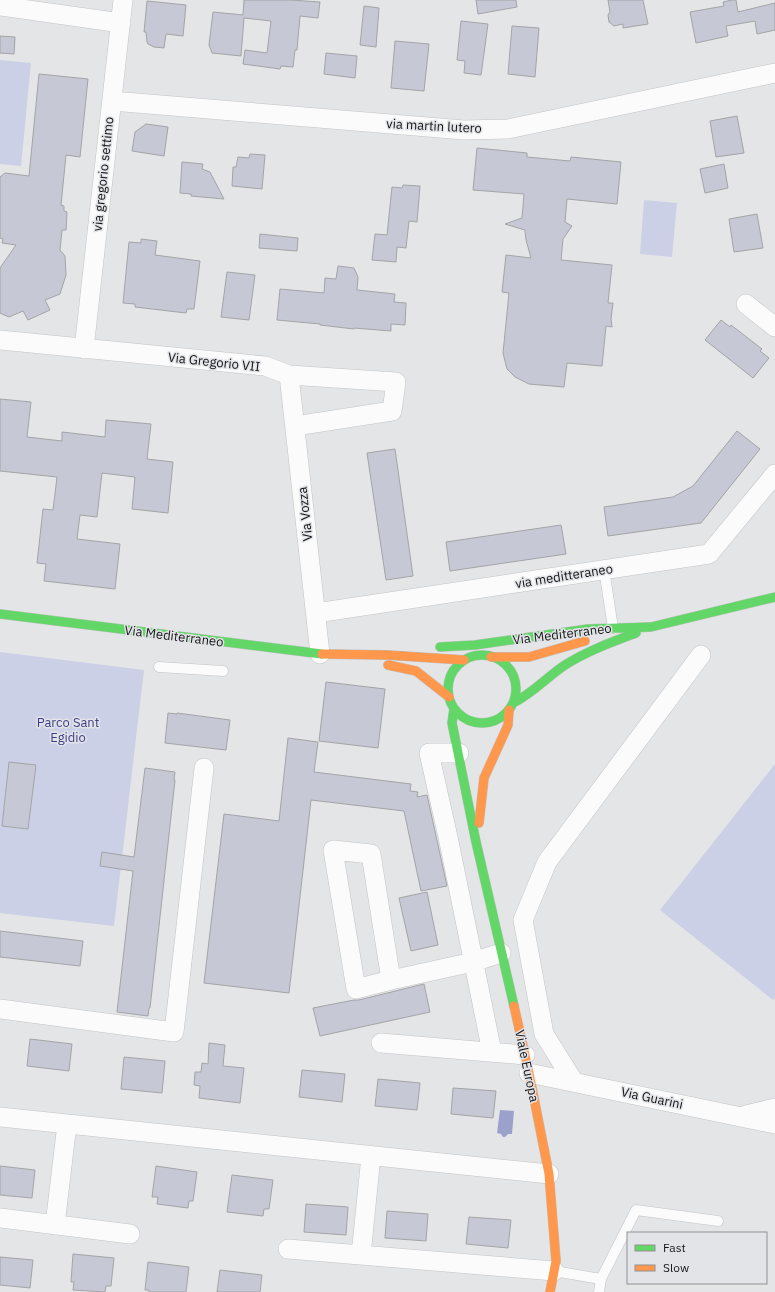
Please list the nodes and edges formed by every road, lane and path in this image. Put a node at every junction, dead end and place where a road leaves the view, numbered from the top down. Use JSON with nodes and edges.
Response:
{"nodes":[{"id":1,"x":123,"y":0,"type":"edge"},
{"id":2,"x":0,"y":6,"type":"edge"},
{"id":3,"x":121,"y":23,"type":"junction"},
{"id":4,"x":775,"y":74,"type":"edge"},
{"id":5,"x":112,"y":101,"type":"junction"},
{"id":6,"x":746,"y":304,"type":"dead end"},
{"id":7,"x":775,"y":327,"type":"edge"},
{"id":8,"x":0,"y":340,"type":"edge"},
{"id":9,"x":84,"y":349,"type":"junction"},
{"id":10,"x":289,"y":375,"type":"junction"},
{"id":11,"x":295,"y":426,"type":"junction"},
{"id":12,"x":775,"y":474,"type":"edge"},
{"id":13,"x":604,"y":570,"type":"junction"},
{"id":14,"x":775,"y":597,"type":"edge"},
{"id":15,"x":316,"y":613,"type":"junction"},
{"id":16,"x":0,"y":614,"type":"edge"},
{"id":17,"x":651,"y":627,"type":"junction"},
{"id":18,"x":613,"y":628,"type":"junction"},
{"id":19,"x":388,"y":646,"type":"dead end"},
{"id":20,"x":434,"y":647,"type":"dead end"},
{"id":21,"x":320,"y":654,"type":"junction"},
{"id":22,"x":348,"y":655,"type":"junction"},
{"id":23,"x":701,"y":655,"type":"dead end"},
{"id":24,"x":491,"y":657,"type":"junction"},
{"id":25,"x":464,"y":660,"type":"junction"},
{"id":26,"x":159,"y":667,"type":"dead end"},
{"id":27,"x":223,"y":672,"type":"dead end"},
{"id":28,"x":449,"y":698,"type":"junction"},
{"id":29,"x":511,"y":706,"type":"junction"},
{"id":30,"x":454,"y":709,"type":"junction"},
{"id":31,"x":459,"y":753,"type":"junction"},
{"id":32,"x":204,"y":768,"type":"dead end"},
{"id":33,"x":476,"y":842,"type":"junction"},
{"id":34,"x":501,"y":953,"type":"junction"},
{"id":35,"x":473,"y":962,"type":"junction"},
{"id":36,"x":391,"y":980,"type":"junction"},
{"id":37,"x":0,"y":1009,"type":"edge"},
{"id":38,"x":381,"y":1043,"type":"dead end"},
{"id":39,"x":492,"y":1052,"type":"junction"},
{"id":40,"x":527,"y":1064,"type":"junction"},
{"id":41,"x":574,"y":1082,"type":"junction"},
{"id":42,"x":775,"y":1108,"type":"edge"},
{"id":43,"x":0,"y":1117,"type":"edge"},
{"id":44,"x":741,"y":1117,"type":"junction"},
{"id":45,"x":67,"y":1124,"type":"junction"},
{"id":46,"x":775,"y":1124,"type":"edge"},
{"id":47,"x":371,"y":1156,"type":"junction"},
{"id":48,"x":549,"y":1174,"type":"junction"},
{"id":49,"x":0,"y":1218,"type":"edge"},
{"id":50,"x":718,"y":1221,"type":"dead end"},
{"id":51,"x":55,"y":1225,"type":"junction"},
{"id":52,"x":130,"y":1234,"type":"dead end"},
{"id":53,"x":288,"y":1249,"type":"dead end"},
{"id":54,"x":361,"y":1255,"type":"junction"},
{"id":55,"x":554,"y":1271,"type":"junction"},
{"id":56,"x":601,"y":1279,"type":"junction"},
{"id":57,"x":550,"y":1292,"type":"edge"},
{"id":58,"x":599,"y":1292,"type":"edge"}],
"edges":[{"from":1,"to":3,"type":"street","name":"via gregorio settimo"},
{"from":2,"to":3,"type":"street"},
{"from":3,"to":5,"type":"street","name":"via gregorio settimo"},
{"from":4,"to":5,"type":"street","name":"via martin lutero"},
{"from":5,"to":9,"type":"street","name":"via gregorio settimo"},
{"from":6,"to":7,"type":"street"},
{"from":8,"to":9,"type":"street","name":"Via Gregorio VII"},
{"from":9,"to":10,"type":"street","name":"Via Gregorio VII"},
{"from":10,"to":11,"type":"street","name":"Via Vozza"},
{"from":10,"to":11,"type":"street","name":"Via Gregorio VII"},
{"from":11,"to":15,"type":"street","name":"Via Vozza"},
{"from":12,"to":13,"type":"street","name":"via meditteraneo"},
{"from":13,"to":15,"type":"street","name":"via meditteraneo"},
{"from":13,"to":18,"type":"lane"},
{"from":14,"to":17,"type":"main road","name":"Via Mediterraneo"},
{"from":15,"to":21,"type":"street","name":"Via Vozza"},
{"from":16,"to":21,"type":"main road","name":"Via Mediterraneo"},
{"from":17,"to":18,"type":"main road","name":"Via Mediterraneo"},
{"from":17,"to":24,"type":"main road"},
{"from":17,"to":29,"type":"main road"},
{"from":18,"to":20,"type":"main road","name":"Via Mediterraneo"},
{"from":19,"to":22,"type":"main road","name":"Via Mediterraneo"},
{"from":21,"to":22,"type":"main road","name":"Via Mediterraneo"},
{"from":22,"to":25,"type":"main road","name":"Via Mediterraneo"},
{"from":22,"to":28,"type":"main road","name":"Via Mediterraneo"},
{"from":23,"to":41,"type":"street"},
{"from":24,"to":25,"type":"main road"},
{"from":24,"to":29,"type":"main road"},
{"from":25,"to":28,"type":"main road"},
{"from":26,"to":27,"type":"lane"},
{"from":28,"to":30,"type":"main road"},
{"from":29,"to":30,"type":"main road"},
{"from":29,"to":33,"type":"main road"},
{"from":30,"to":31,"type":"main road","name":"Viale Europa"},
{"from":31,"to":33,"type":"main road","name":"Viale Europa"},
{"from":31,"to":35,"type":"street"},
{"from":32,"to":37,"type":"street"},
{"from":33,"to":34,"type":"main road","name":"Viale Europa"},
{"from":34,"to":35,"type":"street"},
{"from":34,"to":40,"type":"main road","name":"Viale Europa"},
{"from":35,"to":36,"type":"street"},
{"from":35,"to":39,"type":"street"},
{"from":36,"to":36,"type":"street"},
{"from":38,"to":39,"type":"street","name":"Via Guarini"},
{"from":39,"to":40,"type":"street","name":"Via Guarini"},
{"from":40,"to":41,"type":"street","name":"Via Guarini"},
{"from":40,"to":48,"type":"main road","name":"Viale Europa"},
{"from":41,"to":44,"type":"street","name":"Via Guarini"},
{"from":42,"to":44,"type":"street"},
{"from":43,"to":45,"type":"street"},
{"from":44,"to":46,"type":"street","name":"Via Guarini"},
{"from":45,"to":47,"type":"street"},
{"from":45,"to":51,"type":"street"},
{"from":47,"to":48,"type":"street"},
{"from":47,"to":54,"type":"street"},
{"from":48,"to":55,"type":"main road","name":"Viale Europa"},
{"from":49,"to":51,"type":"street"},
{"from":50,"to":56,"type":"lane"},
{"from":51,"to":52,"type":"street"},
{"from":53,"to":54,"type":"street"},
{"from":54,"to":55,"type":"street"},
{"from":55,"to":56,"type":"lane"},
{"from":55,"to":57,"type":"main road","name":"Viale Europa"},
{"from":56,"to":58,"type":"lane"}]}
